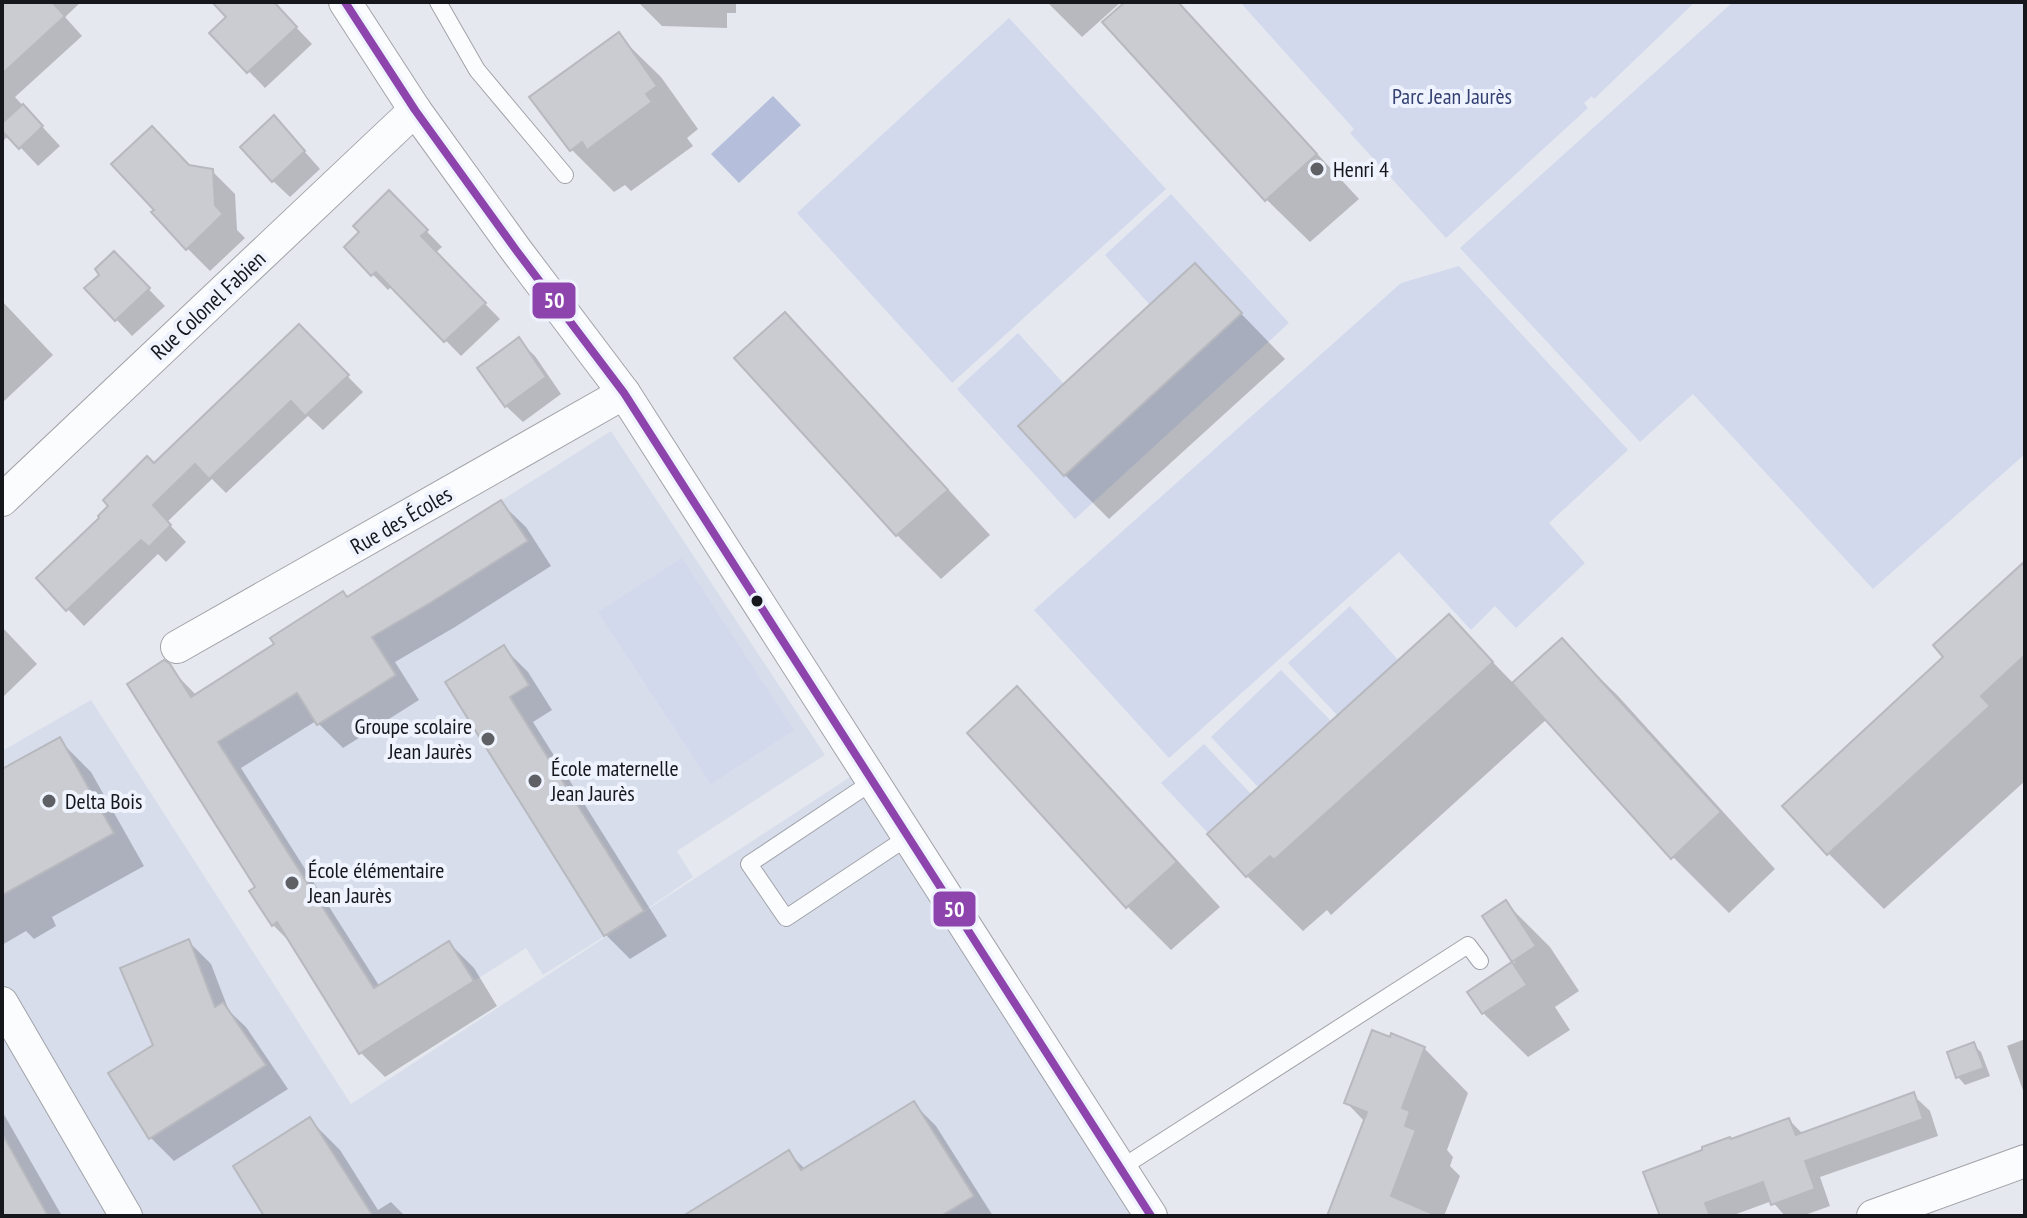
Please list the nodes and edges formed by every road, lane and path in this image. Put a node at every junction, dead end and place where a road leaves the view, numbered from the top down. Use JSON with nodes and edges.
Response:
{"nodes":[{"id":1,"x":345,"y":2,"type":"edge"},
{"id":2,"x":438,"y":2,"type":"edge"},
{"id":3,"x":415,"y":110,"type":"junction"},
{"id":4,"x":565,"y":175,"type":"dead end"},
{"id":5,"x":624,"y":393,"type":"junction"},
{"id":6,"x":2,"y":500,"type":"edge"},
{"id":7,"x":177,"y":647,"type":"dead end"},
{"id":8,"x":872,"y":782,"type":"junction"},
{"id":9,"x":908,"y":837,"type":"junction"},
{"id":10,"x":1480,"y":961,"type":"dead end"},
{"id":11,"x":2,"y":1003,"type":"edge"},
{"id":12,"x":2025,"y":1161,"type":"edge"},
{"id":13,"x":1121,"y":1168,"type":"junction"},
{"id":14,"x":126,"y":1216,"type":"edge"},
{"id":15,"x":1150,"y":1216,"type":"edge"},
{"id":16,"x":1873,"y":1216,"type":"edge"}],
"edges":[{"from":1,"to":3,"type":"street"},
{"from":2,"to":4,"type":"lane"},
{"from":3,"to":5,"type":"street"},
{"from":3,"to":6,"type":"street","name":"Rue Colonel Fabien"},
{"from":5,"to":7,"type":"street","name":"Rue des Écoles"},
{"from":5,"to":8,"type":"street"},
{"from":8,"to":9,"type":"street"},
{"from":8,"to":9,"type":"lane"},
{"from":9,"to":13,"type":"street"},
{"from":10,"to":13,"type":"lane"},
{"from":11,"to":14,"type":"street"},
{"from":12,"to":16,"type":"street"},
{"from":13,"to":15,"type":"street"}]}
